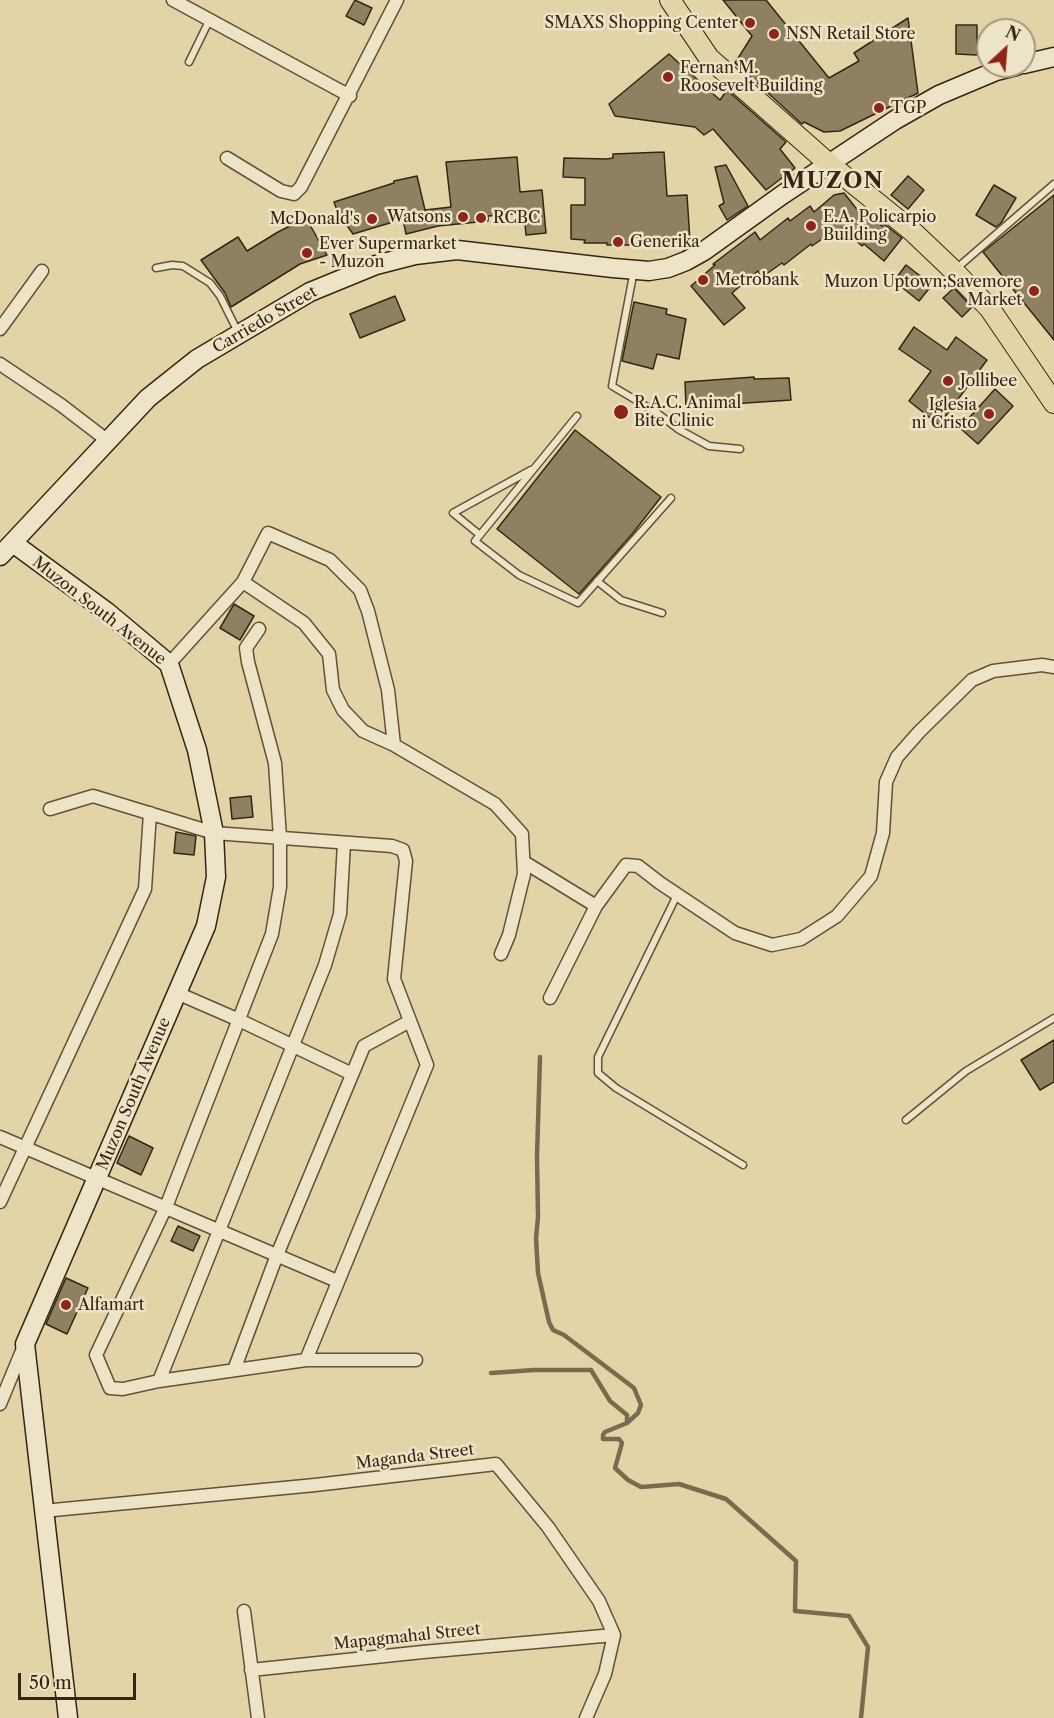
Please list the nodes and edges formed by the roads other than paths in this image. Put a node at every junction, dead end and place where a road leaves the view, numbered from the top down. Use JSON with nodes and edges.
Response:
{"nodes":[{"id":1,"x":173,"y":0,"type":"edge"},
{"id":2,"x":397,"y":0,"type":"edge"},
{"id":3,"x":670,"y":0,"type":"edge"},
{"id":4,"x":209,"y":21,"type":"junction"},
{"id":5,"x":1054,"y":57,"type":"edge"},
{"id":6,"x":1036,"y":61,"type":"edge"},
{"id":7,"x":189,"y":63,"type":"dead end"},
{"id":8,"x":979,"y":78,"type":"edge"},
{"id":9,"x":350,"y":96,"type":"junction"},
{"id":10,"x":227,"y":158,"type":"dead end"},
{"id":11,"x":828,"y":164,"type":"junction"},
{"id":12,"x":1054,"y":184,"type":"edge"},
{"id":13,"x":156,"y":268,"type":"dead end"},
{"id":14,"x":634,"y":270,"type":"junction"},
{"id":15,"x":953,"y":270,"type":"junction"},
{"id":16,"x":42,"y":271,"type":"dead end"},
{"id":17,"x":0,"y":329,"type":"edge"},
{"id":18,"x":239,"y":334,"type":"junction"},
{"id":19,"x":0,"y":364,"type":"edge"},
{"id":20,"x":1054,"y":403,"type":"edge"},
{"id":21,"x":577,"y":416,"type":"dead end"},
{"id":22,"x":108,"y":441,"type":"junction"},
{"id":23,"x":740,"y":449,"type":"dead end"},
{"id":24,"x":534,"y":468,"type":"junction"},
{"id":25,"x":670,"y":498,"type":"dead end"},
{"id":26,"x":480,"y":535,"type":"junction"},
{"id":27,"x":7,"y":550,"type":"edge"},
{"id":28,"x":597,"y":581,"type":"junction"},
{"id":29,"x":243,"y":582,"type":"junction"},
{"id":30,"x":663,"y":612,"type":"dead end"},
{"id":31,"x":259,"y":629,"type":"dead end"},
{"id":32,"x":169,"y":664,"type":"junction"},
{"id":33,"x":1054,"y":667,"type":"edge"},
{"id":34,"x":394,"y":745,"type":"junction"},
{"id":35,"x":50,"y":809,"type":"dead end"},
{"id":36,"x":150,"y":813,"type":"junction"},
{"id":37,"x":214,"y":833,"type":"junction"},
{"id":38,"x":280,"y":838,"type":"junction"},
{"id":39,"x":344,"y":843,"type":"junction"},
{"id":40,"x":524,"y":862,"type":"junction"},
{"id":41,"x":677,"y":894,"type":"junction"},
{"id":42,"x":596,"y":906,"type":"junction"},
{"id":43,"x":501,"y":954,"type":"dead end"},
{"id":44,"x":177,"y":993,"type":"junction"},
{"id":45,"x":550,"y":998,"type":"dead end"},
{"id":46,"x":1054,"y":1018,"type":"edge"},
{"id":47,"x":239,"y":1020,"type":"junction"},
{"id":48,"x":410,"y":1021,"type":"junction"},
{"id":49,"x":294,"y":1047,"type":"junction"},
{"id":50,"x":352,"y":1074,"type":"junction"},
{"id":51,"x":906,"y":1120,"type":"dead end"},
{"id":52,"x":0,"y":1137,"type":"edge"},
{"id":53,"x":24,"y":1147,"type":"junction"},
{"id":54,"x":743,"y":1165,"type":"dead end"},
{"id":55,"x":98,"y":1178,"type":"junction"},
{"id":56,"x":0,"y":1201,"type":"edge"},
{"id":57,"x":166,"y":1208,"type":"junction"},
{"id":58,"x":219,"y":1231,"type":"junction"},
{"id":59,"x":277,"y":1255,"type":"junction"},
{"id":60,"x":337,"y":1281,"type":"junction"},
{"id":61,"x":25,"y":1344,"type":"junction"},
{"id":62,"x":306,"y":1360,"type":"junction"},
{"id":63,"x":416,"y":1360,"type":"dead end"},
{"id":64,"x":234,"y":1370,"type":"junction"},
{"id":65,"x":159,"y":1381,"type":"junction"},
{"id":66,"x":0,"y":1404,"type":"edge"},
{"id":67,"x":43,"y":1511,"type":"junction"},
{"id":68,"x":244,"y":1611,"type":"dead end"},
{"id":69,"x":614,"y":1635,"type":"junction"},
{"id":70,"x":251,"y":1670,"type":"junction"},
{"id":71,"x":68,"y":1718,"type":"edge"},
{"id":72,"x":258,"y":1718,"type":"edge"},
{"id":73,"x":586,"y":1718,"type":"edge"}],
"edges":[{"from":1,"to":4,"type":"street"},
{"from":2,"to":9,"type":"street"},
{"from":3,"to":11,"type":"main road"},
{"from":4,"to":7,"type":"lane"},
{"from":4,"to":9,"type":"street"},
{"from":5,"to":6,"type":"street"},
{"from":8,"to":11,"type":"street","name":"Carriedo Street"},
{"from":9,"to":10,"type":"street"},
{"from":11,"to":14,"type":"street","name":"Carriedo Street"},
{"from":11,"to":15,"type":"main road"},
{"from":12,"to":15,"type":"lane"},
{"from":13,"to":18,"type":"lane"},
{"from":14,"to":18,"type":"street","name":"Carriedo Street"},
{"from":14,"to":23,"type":"lane"},
{"from":15,"to":20,"type":"main road"},
{"from":16,"to":17,"type":"street"},
{"from":18,"to":22,"type":"street","name":"Carriedo Street"},
{"from":19,"to":22,"type":"street"},
{"from":21,"to":24,"type":"lane"},
{"from":22,"to":27,"type":"street","name":"Carriedo Street"},
{"from":24,"to":26,"type":"lane"},
{"from":24,"to":26,"type":"lane"},
{"from":25,"to":28,"type":"lane"},
{"from":26,"to":28,"type":"lane"},
{"from":27,"to":32,"type":"street","name":"Muzon South Avenue"},
{"from":28,"to":30,"type":"lane"},
{"from":29,"to":32,"type":"street"},
{"from":29,"to":34,"type":"street"},
{"from":29,"to":34,"type":"street"},
{"from":31,"to":38,"type":"street"},
{"from":32,"to":37,"type":"street","name":"Muzon South Avenue"},
{"from":33,"to":41,"type":"street"},
{"from":34,"to":40,"type":"street"},
{"from":35,"to":36,"type":"street"},
{"from":36,"to":37,"type":"street"},
{"from":36,"to":53,"type":"street"},
{"from":37,"to":38,"type":"street"},
{"from":37,"to":44,"type":"street","name":"Muzon South Avenue"},
{"from":38,"to":39,"type":"street"},
{"from":38,"to":47,"type":"street"},
{"from":39,"to":48,"type":"street"},
{"from":39,"to":49,"type":"street"},
{"from":40,"to":42,"type":"street"},
{"from":40,"to":43,"type":"street"},
{"from":41,"to":42,"type":"street"},
{"from":41,"to":54,"type":"lane"},
{"from":42,"to":45,"type":"street"},
{"from":44,"to":47,"type":"street"},
{"from":44,"to":55,"type":"street","name":"Muzon South Avenue"},
{"from":46,"to":51,"type":"lane"},
{"from":47,"to":49,"type":"street"},
{"from":47,"to":57,"type":"street"},
{"from":48,"to":50,"type":"street"},
{"from":48,"to":60,"type":"street"},
{"from":49,"to":50,"type":"street"},
{"from":49,"to":58,"type":"street"},
{"from":50,"to":59,"type":"street"},
{"from":52,"to":53,"type":"street"},
{"from":53,"to":55,"type":"street"},
{"from":53,"to":56,"type":"street"},
{"from":55,"to":57,"type":"street"},
{"from":55,"to":61,"type":"street","name":"Muzon South Avenue"},
{"from":57,"to":58,"type":"street"},
{"from":57,"to":65,"type":"street"},
{"from":58,"to":59,"type":"street"},
{"from":58,"to":65,"type":"street"},
{"from":59,"to":60,"type":"street"},
{"from":59,"to":64,"type":"street"},
{"from":60,"to":62,"type":"street"},
{"from":61,"to":66,"type":"street"},
{"from":61,"to":67,"type":"street","name":"Muzon South Avenue"},
{"from":62,"to":63,"type":"street"},
{"from":62,"to":64,"type":"street"},
{"from":64,"to":65,"type":"street"},
{"from":67,"to":69,"type":"street","name":"Maganda Street"},
{"from":67,"to":71,"type":"street","name":"Muzon South Avenue"},
{"from":68,"to":70,"type":"street"},
{"from":69,"to":70,"type":"street","name":"Mapagmahal Street"},
{"from":69,"to":73,"type":"street"},
{"from":70,"to":72,"type":"street"}]}
